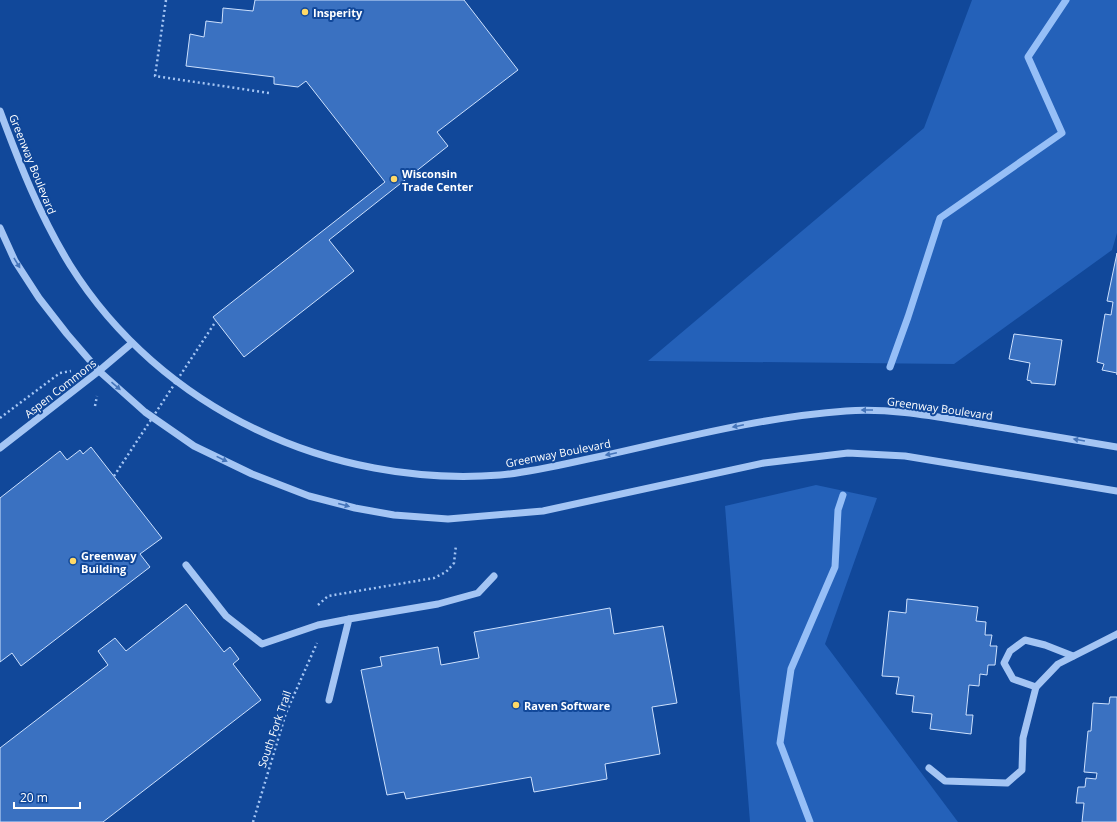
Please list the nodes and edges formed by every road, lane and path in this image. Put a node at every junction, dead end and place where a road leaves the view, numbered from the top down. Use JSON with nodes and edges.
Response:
{"nodes":[{"id":1,"x":166,"y":0,"type":"edge"},
{"id":2,"x":269,"y":93,"type":"dead end"},
{"id":3,"x":0,"y":111,"type":"edge"},
{"id":4,"x":0,"y":228,"type":"edge"},
{"id":5,"x":216,"y":321,"type":"dead end"},
{"id":6,"x":132,"y":343,"type":"junction"},
{"id":7,"x":71,"y":371,"type":"dead end"},
{"id":8,"x":99,"y":371,"type":"junction"},
{"id":9,"x":97,"y":396,"type":"dead end"},
{"id":10,"x":95,"y":406,"type":"dead end"},
{"id":11,"x":0,"y":418,"type":"edge"},
{"id":12,"x":1117,"y":447,"type":"edge"},
{"id":13,"x":0,"y":448,"type":"edge"},
{"id":14,"x":114,"y":476,"type":"dead end"},
{"id":15,"x":1117,"y":491,"type":"edge"},
{"id":16,"x":456,"y":545,"type":"dead end"},
{"id":17,"x":186,"y":565,"type":"dead end"},
{"id":18,"x":494,"y":576,"type":"dead end"},
{"id":19,"x":318,"y":605,"type":"dead end"},
{"id":20,"x":349,"y":619,"type":"junction"},
{"id":21,"x":1117,"y":634,"type":"edge"},
{"id":22,"x":317,"y":643,"type":"dead end"},
{"id":23,"x":1073,"y":656,"type":"junction"},
{"id":24,"x":1036,"y":687,"type":"junction"},
{"id":25,"x":329,"y":700,"type":"dead end"},
{"id":26,"x":929,"y":768,"type":"dead end"},
{"id":27,"x":253,"y":822,"type":"edge"}],
"edges":[{"from":1,"to":2,"type":"path"},
{"from":3,"to":6,"type":"street","name":"Greenway Boulevard"},
{"from":4,"to":8,"type":"street","one_way":true},
{"from":5,"to":14,"type":"path","bridge":true},
{"from":6,"to":8,"type":"street","name":"Aspen Commons"},
{"from":12,"to":6,"type":"street","name":"Greenway Boulevard","one_way":true},
{"from":7,"to":11,"type":"path"},
{"from":8,"to":13,"type":"street","name":"Aspen Commons"},
{"from":8,"to":15,"type":"street","one_way":true},
{"from":9,"to":10,"type":"path"},
{"from":16,"to":19,"type":"path"},
{"from":17,"to":20,"type":"street"},
{"from":18,"to":20,"type":"street"},
{"from":20,"to":25,"type":"street"},
{"from":21,"to":23,"type":"street"},
{"from":22,"to":27,"type":"path","name":"South Fork Trail"},
{"from":23,"to":24,"type":"street"},
{"from":23,"to":24,"type":"street"},
{"from":24,"to":26,"type":"street"}]}
